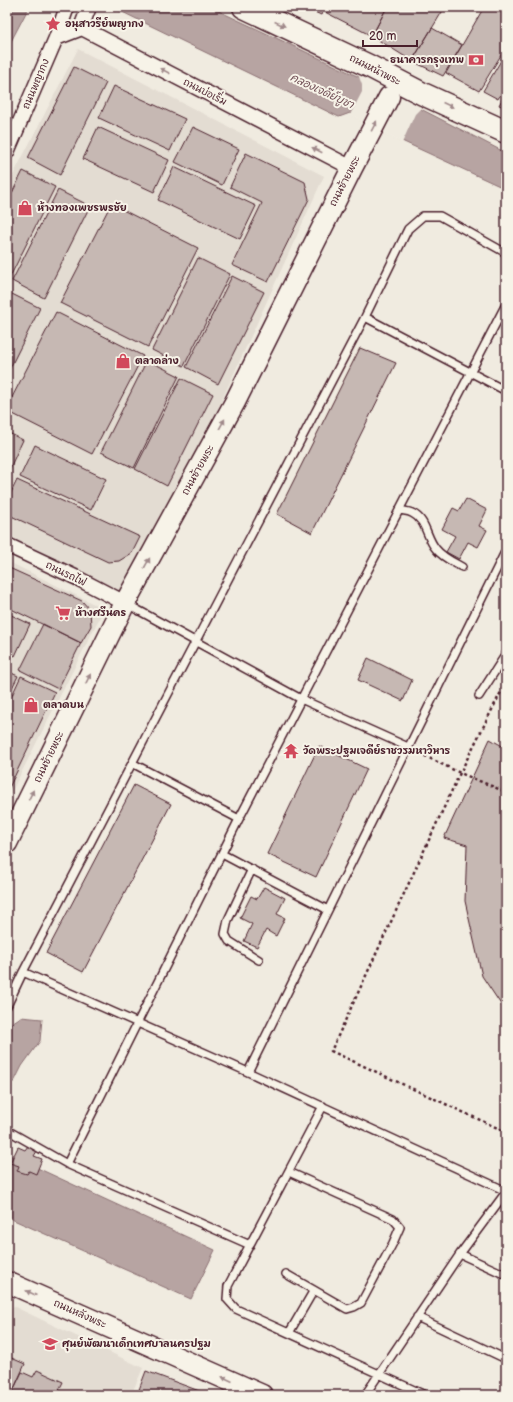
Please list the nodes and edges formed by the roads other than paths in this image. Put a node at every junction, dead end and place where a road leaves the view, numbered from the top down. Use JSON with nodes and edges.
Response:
{"nodes":[{"id":1,"x":244,"y":7,"type":"edge"},
{"id":2,"x":88,"y":8,"type":"edge"},
{"id":3,"x":66,"y":9,"type":"edge"},
{"id":4,"x":82,"y":28,"type":"junction"},
{"id":5,"x":56,"y":38,"type":"junction"},
{"id":6,"x":369,"y":66,"type":"junction"},
{"id":7,"x":423,"y":94,"type":"junction"},
{"id":8,"x":389,"y":97,"type":"junction"},
{"id":9,"x":506,"y":132,"type":"edge"},
{"id":10,"x":7,"y":152,"type":"edge"},
{"id":11,"x":355,"y":162,"type":"junction"},
{"id":12,"x":506,"y":253,"type":"edge"},
{"id":13,"x":506,"y":304,"type":"edge"},
{"id":14,"x":365,"y":317,"type":"junction"},
{"id":15,"x":471,"y":374,"type":"junction"},
{"id":16,"x":506,"y":391,"type":"edge"},
{"id":17,"x":400,"y":510,"type":"junction"},
{"id":18,"x":7,"y":545,"type":"edge"},
{"id":19,"x":506,"y":550,"type":"edge"},
{"id":20,"x":462,"y":567,"type":"dead end"},
{"id":21,"x":125,"y":603,"type":"junction"},
{"id":22,"x":196,"y":642,"type":"junction"},
{"id":23,"x":506,"y":654,"type":"edge"},
{"id":24,"x":479,"y":696,"type":"dead end"},
{"id":25,"x":301,"y":699,"type":"junction"},
{"id":26,"x":408,"y":746,"type":"junction"},
{"id":27,"x":132,"y":763,"type":"junction"},
{"id":28,"x":239,"y":819,"type":"junction"},
{"id":29,"x":7,"y":843,"type":"edge"},
{"id":30,"x":222,"y":854,"type":"junction"},
{"id":31,"x":252,"y":869,"type":"junction"},
{"id":32,"x":328,"y":910,"type":"junction"},
{"id":33,"x":259,"y":960,"type":"dead end"},
{"id":34,"x":23,"y":972,"type":"junction"},
{"id":35,"x":7,"y":1006,"type":"edge"},
{"id":36,"x":138,"y":1023,"type":"junction"},
{"id":37,"x":248,"y":1072,"type":"junction"},
{"id":38,"x":324,"y":1106,"type":"junction"},
{"id":39,"x":7,"y":1130,"type":"edge"},
{"id":40,"x":67,"y":1164,"type":"junction"},
{"id":41,"x":289,"y":1172,"type":"junction"},
{"id":42,"x":506,"y":1191,"type":"edge"},
{"id":43,"x":250,"y":1245,"type":"junction"},
{"id":44,"x":460,"y":1254,"type":"junction"},
{"id":45,"x":286,"y":1274,"type":"dead end"},
{"id":46,"x":506,"y":1275,"type":"edge"},
{"id":47,"x":7,"y":1282,"type":"edge"},
{"id":48,"x":314,"y":1290,"type":"junction"},
{"id":49,"x":417,"y":1316,"type":"junction"},
{"id":50,"x":288,"y":1333,"type":"junction"},
{"id":51,"x":506,"y":1358,"type":"edge"},
{"id":52,"x":378,"y":1374,"type":"junction"},
{"id":53,"x":262,"y":1395,"type":"edge"},
{"id":54,"x":365,"y":1395,"type":"edge"},
{"id":55,"x":425,"y":1395,"type":"edge"}],
"edges":[{"from":1,"to":6,"type":"main road","name":"ถนนหน้าพระ","one_way":true},
{"from":2,"to":4,"type":"street"},
{"from":3,"to":5,"type":"street","name":"ถนนพญากง"},
{"from":4,"to":5,"type":"street"},
{"from":11,"to":4,"type":"street","name":"ถนนบ่อเริ่ม","one_way":true},
{"from":5,"to":10,"type":"street","name":"ถนนพญากง"},
{"from":6,"to":7,"type":"main road","name":"ถนนหน้าพระ"},
{"from":6,"to":8,"type":"street"},
{"from":7,"to":8,"type":"street"},
{"from":7,"to":9,"type":"main road","name":"ถนนหน้าพระ","one_way":true},
{"from":11,"to":8,"type":"street","name":"ถนนซ้ายพระ","one_way":true},
{"from":21,"to":11,"type":"street","name":"ถนนซ้ายพระ","one_way":true},
{"from":12,"to":14,"type":"lane"},
{"from":13,"to":15,"type":"lane"},
{"from":14,"to":15,"type":"lane"},
{"from":14,"to":22,"type":"lane"},
{"from":15,"to":16,"type":"lane"},
{"from":15,"to":17,"type":"lane"},
{"from":17,"to":20,"type":"lane"},
{"from":17,"to":25,"type":"lane"},
{"from":18,"to":21,"type":"street","name":"ถนนรถไฟ"},
{"from":19,"to":26,"type":"lane"},
{"from":21,"to":22,"type":"lane"},
{"from":29,"to":21,"type":"street","name":"ถนนซ้ายพระ","one_way":true},
{"from":22,"to":25,"type":"lane"},
{"from":22,"to":27,"type":"lane"},
{"from":23,"to":24,"type":"lane"},
{"from":25,"to":26,"type":"lane"},
{"from":25,"to":28,"type":"lane"},
{"from":26,"to":32,"type":"lane"},
{"from":27,"to":28,"type":"lane"},
{"from":27,"to":34,"type":"lane"},
{"from":28,"to":30,"type":"lane"},
{"from":30,"to":31,"type":"lane"},
{"from":30,"to":36,"type":"lane"},
{"from":31,"to":32,"type":"lane"},
{"from":31,"to":33,"type":"lane"},
{"from":32,"to":37,"type":"lane"},
{"from":34,"to":35,"type":"lane"},
{"from":34,"to":36,"type":"lane"},
{"from":36,"to":37,"type":"lane"},
{"from":36,"to":40,"type":"lane"},
{"from":37,"to":38,"type":"lane"},
{"from":38,"to":41,"type":"lane"},
{"from":38,"to":42,"type":"lane"},
{"from":39,"to":40,"type":"lane"},
{"from":40,"to":43,"type":"lane"},
{"from":41,"to":43,"type":"lane"},
{"from":41,"to":48,"type":"lane"},
{"from":42,"to":44,"type":"lane"},
{"from":43,"to":50,"type":"lane"},
{"from":44,"to":46,"type":"lane"},
{"from":44,"to":49,"type":"lane"},
{"from":45,"to":48,"type":"lane"},
{"from":53,"to":47,"type":"street","name":"ถนนหลังพระ","one_way":true},
{"from":48,"to":50,"type":"lane"},
{"from":49,"to":51,"type":"lane"},
{"from":49,"to":52,"type":"lane"},
{"from":50,"to":52,"type":"lane"},
{"from":52,"to":54,"type":"lane"},
{"from":52,"to":55,"type":"lane"}]}
